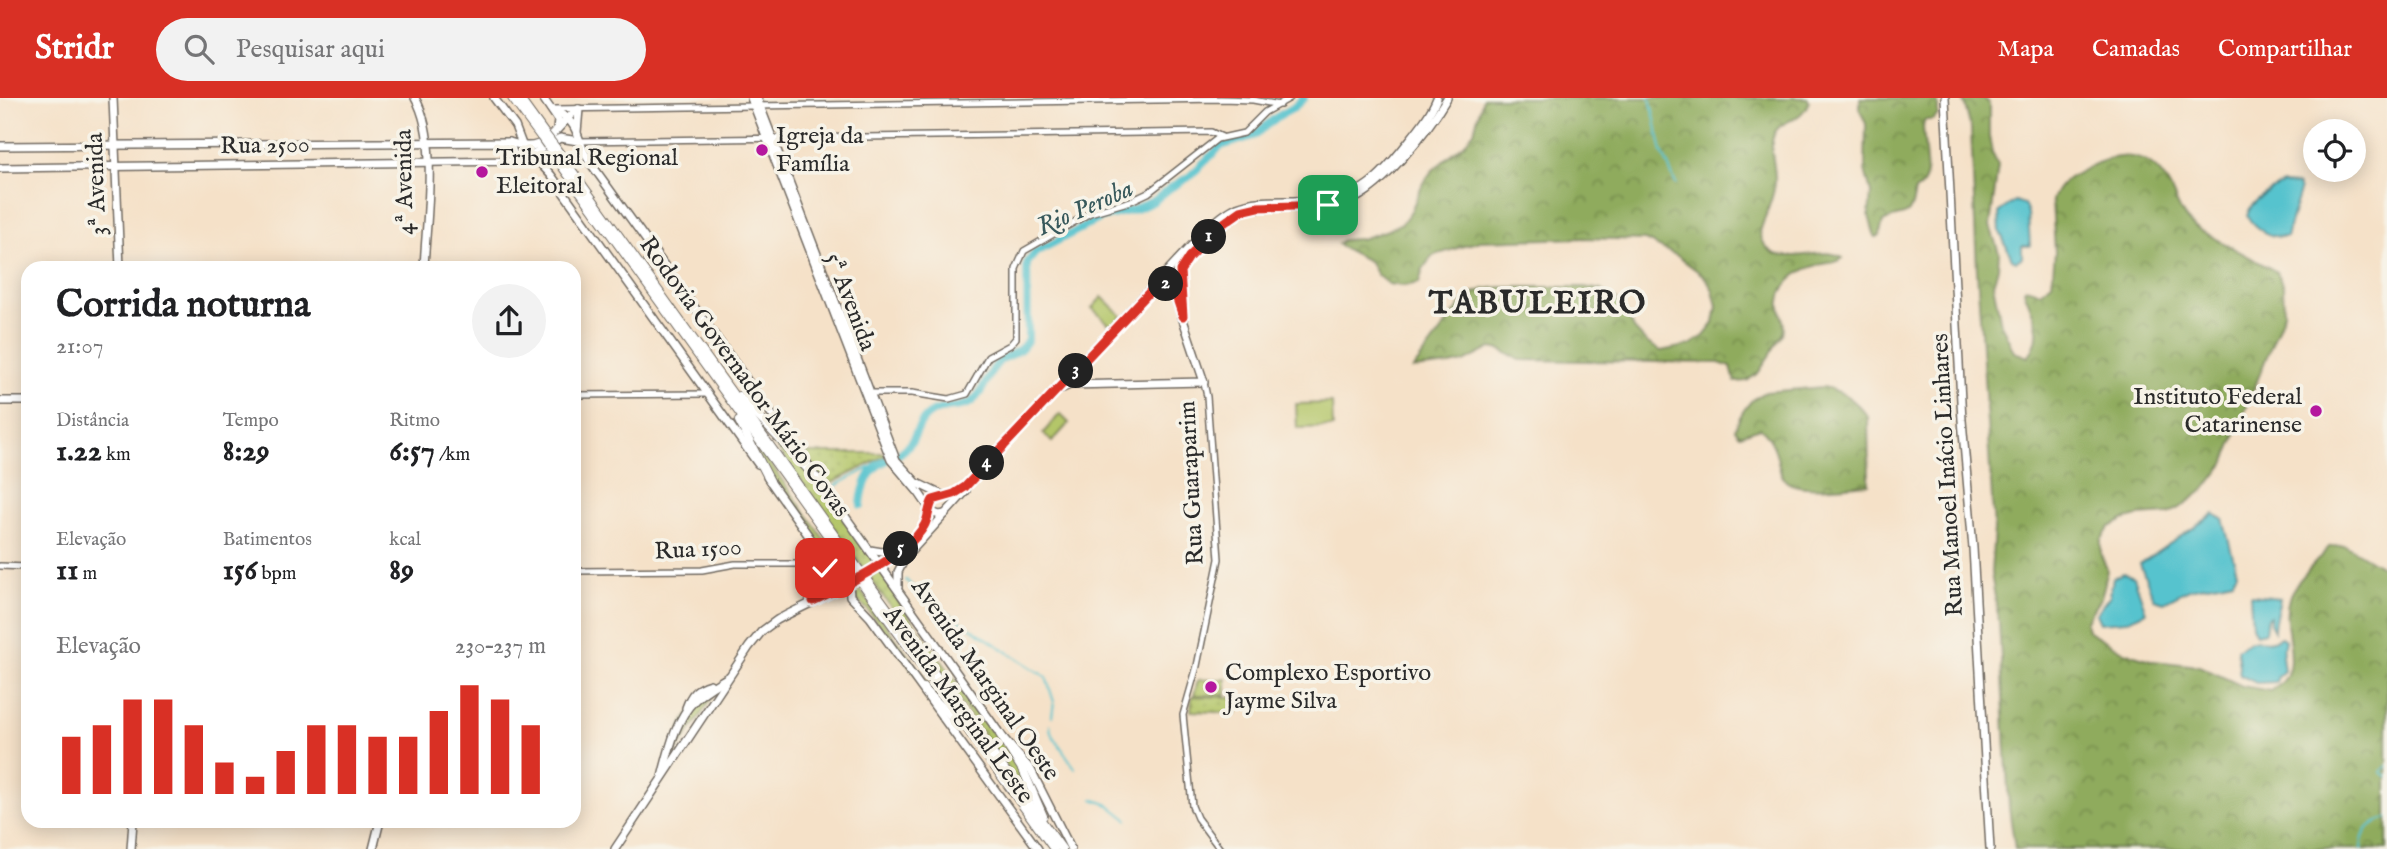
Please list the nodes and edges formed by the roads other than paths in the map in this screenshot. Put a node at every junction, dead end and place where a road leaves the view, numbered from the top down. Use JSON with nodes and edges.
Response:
{"nodes":[{"id":1,"x":113,"y":98,"type":"edge"},
{"id":2,"x":415,"y":98,"type":"edge"},
{"id":3,"x":494,"y":98,"type":"edge"},
{"id":4,"x":512,"y":98,"type":"edge"},
{"id":5,"x":519,"y":98,"type":"edge"},
{"id":6,"x":543,"y":98,"type":"edge"},
{"id":7,"x":751,"y":98,"type":"edge"},
{"id":8,"x":1290,"y":98,"type":"edge"},
{"id":9,"x":1437,"y":98,"type":"edge"},
{"id":10,"x":1447,"y":98,"type":"edge"},
{"id":11,"x":1945,"y":98,"type":"edge"},
{"id":12,"x":757,"y":104,"type":"edge"},
{"id":13,"x":1280,"y":105,"type":"junction"},
{"id":14,"x":578,"y":109,"type":"junction"},
{"id":15,"x":551,"y":110,"type":"junction"},
{"id":16,"x":568,"y":117,"type":"junction"},
{"id":17,"x":547,"y":135,"type":"junction"},
{"id":18,"x":578,"y":137,"type":"junction"},
{"id":19,"x":1222,"y":137,"type":"junction"},
{"id":20,"x":770,"y":138,"type":"junction"},
{"id":21,"x":509,"y":142,"type":"junction"},
{"id":22,"x":428,"y":143,"type":"junction"},
{"id":23,"x":115,"y":145,"type":"junction"},
{"id":24,"x":0,"y":146,"type":"edge"},
{"id":25,"x":522,"y":146,"type":"junction"},
{"id":26,"x":541,"y":150,"type":"junction"},
{"id":27,"x":529,"y":158,"type":"junction"},
{"id":28,"x":514,"y":161,"type":"junction"},
{"id":29,"x":539,"y":162,"type":"junction"},
{"id":30,"x":428,"y":163,"type":"junction"},
{"id":31,"x":116,"y":167,"type":"junction"},
{"id":32,"x":0,"y":168,"type":"edge"},
{"id":33,"x":1126,"y":193,"type":"dead end"},
{"id":34,"x":1126,"y":202,"type":"junction"},
{"id":35,"x":120,"y":261,"type":"edge"},
{"id":36,"x":425,"y":261,"type":"edge"},
{"id":37,"x":1157,"y":284,"type":"junction"},
{"id":38,"x":1183,"y":316,"type":"junction"},
{"id":39,"x":720,"y":381,"type":"junction"},
{"id":40,"x":1204,"y":382,"type":"junction"},
{"id":41,"x":867,"y":393,"type":"junction"},
{"id":42,"x":708,"y":394,"type":"junction"},
{"id":43,"x":581,"y":395,"type":"edge"},
{"id":44,"x":0,"y":401,"type":"edge"},
{"id":45,"x":21,"y":401,"type":"edge"},
{"id":46,"x":770,"y":481,"type":"junction"},
{"id":47,"x":821,"y":483,"type":"junction"},
{"id":48,"x":945,"y":496,"type":"junction"},
{"id":49,"x":930,"y":510,"type":"junction"},
{"id":50,"x":945,"y":514,"type":"junction"},
{"id":51,"x":902,"y":548,"type":"junction"},
{"id":52,"x":869,"y":550,"type":"junction"},
{"id":53,"x":825,"y":564,"type":"junction"},
{"id":54,"x":880,"y":565,"type":"junction"},
{"id":55,"x":0,"y":566,"type":"edge"},
{"id":56,"x":21,"y":567,"type":"edge"},
{"id":57,"x":581,"y":571,"type":"edge"},
{"id":58,"x":861,"y":577,"type":"junction"},
{"id":59,"x":849,"y":584,"type":"junction"},
{"id":60,"x":898,"y":590,"type":"junction"},
{"id":61,"x":813,"y":601,"type":"junction"},
{"id":62,"x":731,"y":674,"type":"junction"},
{"id":63,"x":710,"y":684,"type":"dead end"},
{"id":64,"x":923,"y":688,"type":"junction"},
{"id":65,"x":682,"y":718,"type":"junction"},
{"id":66,"x":1000,"y":734,"type":"junction"},
{"id":67,"x":974,"y":737,"type":"junction"},
{"id":68,"x":660,"y":783,"type":"junction"},
{"id":69,"x":132,"y":828,"type":"edge"},
{"id":70,"x":378,"y":828,"type":"edge"},
{"id":71,"x":1049,"y":832,"type":"junction"},
{"id":72,"x":131,"y":849,"type":"edge"},
{"id":73,"x":373,"y":849,"type":"edge"},
{"id":74,"x":615,"y":849,"type":"edge"},
{"id":75,"x":1038,"y":849,"type":"edge"},
{"id":76,"x":1054,"y":849,"type":"edge"},
{"id":77,"x":1062,"y":849,"type":"edge"},
{"id":78,"x":1071,"y":849,"type":"edge"},
{"id":79,"x":1220,"y":849,"type":"edge"},
{"id":80,"x":1990,"y":849,"type":"edge"}],
"edges":[{"from":1,"to":23,"type":"main road","name":"3ª Avenida"},
{"from":2,"to":22,"type":"main road","name":"4ª Avenida"},
{"from":3,"to":25,"type":"main road"},
{"from":4,"to":17,"type":"highway","name":"Rodovia Governador Mário Covas"},
{"from":5,"to":17,"type":"highway","name":"Rodovia Governador Mário Covas"},
{"from":6,"to":15,"type":"main road"},
{"from":7,"to":12,"type":"main road","name":"5ª Avenida"},
{"from":8,"to":13,"type":"street"},
{"from":9,"to":37,"type":"main road"},
{"from":10,"to":38,"type":"main road","name":"Rua Guaraparim"},
{"from":11,"to":80,"type":"main road","name":"Rua Manoel Inácio Linhares"},
{"from":12,"to":13,"type":"street"},
{"from":12,"to":14,"type":"street"},
{"from":12,"to":20,"type":"main road","name":"5ª Avenida"},
{"from":13,"to":19,"type":"street"},
{"from":14,"to":15,"type":"street"},
{"from":14,"to":16,"type":"main road"},
{"from":14,"to":18,"type":"main road"},
{"from":15,"to":16,"type":"main road"},
{"from":15,"to":17,"type":"main road"},
{"from":16,"to":17,"type":"main road"},
{"from":16,"to":18,"type":"main road","name":"Avenida Marginal Oeste"},
{"from":17,"to":25,"type":"main road"},
{"from":17,"to":39,"type":"highway","name":"Rodovia Governador Mário Covas","bridge":true},
{"from":18,"to":20,"type":"street"},
{"from":18,"to":26,"type":"main road"},
{"from":18,"to":47,"type":"main road","name":"Avenida Marginal Oeste"},
{"from":19,"to":20,"type":"street"},
{"from":19,"to":34,"type":"street"},
{"from":20,"to":41,"type":"main road","name":"5ª Avenida"},
{"from":21,"to":22,"type":"main road"},
{"from":21,"to":25,"type":"main road"},
{"from":21,"to":28,"type":"main road"},
{"from":22,"to":23,"type":"main road"},
{"from":22,"to":30,"type":"main road","name":"4ª Avenida"},
{"from":23,"to":24,"type":"main road"},
{"from":23,"to":31,"type":"main road","name":"3ª Avenida"},
{"from":25,"to":27,"type":"main road"},
{"from":26,"to":27,"type":"main road"},
{"from":26,"to":29,"type":"main road"},
{"from":27,"to":28,"type":"main road","name":"Rua 2500"},
{"from":27,"to":29,"type":"main road"},
{"from":28,"to":30,"type":"main road","name":"Rua 2500"},
{"from":29,"to":42,"type":"main road"},
{"from":30,"to":31,"type":"main road","name":"Rua 2500"},
{"from":30,"to":36,"type":"main road","name":"4ª Avenida"},
{"from":31,"to":32,"type":"main road","name":"Rua 2500"},
{"from":31,"to":35,"type":"main road","name":"3ª Avenida"},
{"from":33,"to":34,"type":"street"},
{"from":34,"to":41,"type":"street"},
{"from":37,"to":38,"type":"main road","name":"Rua Guaraparim"},
{"from":37,"to":48,"type":"main road"},
{"from":38,"to":40,"type":"main road","name":"Rua Guaraparim"},
{"from":39,"to":46,"type":"highway"},
{"from":39,"to":47,"type":"highway"},
{"from":39,"to":58,"type":"highway","name":"Rodovia Governador Mário Covas"},
{"from":40,"to":50,"type":"main road"},
{"from":40,"to":79,"type":"street","name":"Rua Guaraparim"},
{"from":41,"to":48,"type":"main road","name":"5ª Avenida"},
{"from":41,"to":49,"type":"main road","name":"5ª Avenida"},
{"from":42,"to":43,"type":"street"},
{"from":42,"to":46,"type":"main road"},
{"from":44,"to":45,"type":"main road"},
{"from":46,"to":53,"type":"main road"},
{"from":47,"to":52,"type":"main road","name":"Avenida Marginal Oeste"},
{"from":48,"to":49,"type":"main road"},
{"from":49,"to":50,"type":"main road"},
{"from":49,"to":51,"type":"main road"},
{"from":50,"to":60,"type":"main road"},
{"from":51,"to":52,"type":"main road"},
{"from":51,"to":54,"type":"main road"},
{"from":52,"to":54,"type":"main road","name":"Avenida Marginal Oeste"},
{"from":53,"to":57,"type":"street","name":"Rua 1500"},
{"from":53,"to":61,"type":"main road"},
{"from":54,"to":58,"type":"main road"},
{"from":54,"to":60,"type":"main road","name":"Avenida Marginal Oeste"},
{"from":55,"to":56,"type":"street"},
{"from":58,"to":59,"type":"main road"},
{"from":58,"to":67,"type":"highway","name":"Rodovia Governador Mário Covas"},
{"from":58,"to":71,"type":"highway","name":"Rodovia Governador Mário Covas"},
{"from":59,"to":61,"type":"main road"},
{"from":59,"to":64,"type":"main road","name":"Avenida Marginal Leste"},
{"from":60,"to":66,"type":"main road","name":"Avenida Marginal Oeste"},
{"from":61,"to":62,"type":"main road"},
{"from":62,"to":65,"type":"main road"},
{"from":62,"to":68,"type":"main road"},
{"from":63,"to":65,"type":"main road"},
{"from":64,"to":67,"type":"highway"},
{"from":64,"to":75,"type":"main road","name":"Avenida Marginal Leste"},
{"from":65,"to":68,"type":"main road"},
{"from":66,"to":71,"type":"highway"},
{"from":66,"to":78,"type":"main road","name":"Avenida Marginal Oeste"},
{"from":67,"to":76,"type":"highway","name":"Rodovia Governador Mário Covas"},
{"from":68,"to":74,"type":"main road"},
{"from":69,"to":72,"type":"main road"},
{"from":70,"to":73,"type":"main road"},
{"from":71,"to":77,"type":"highway","name":"Rodovia Governador Mário Covas"}]}
